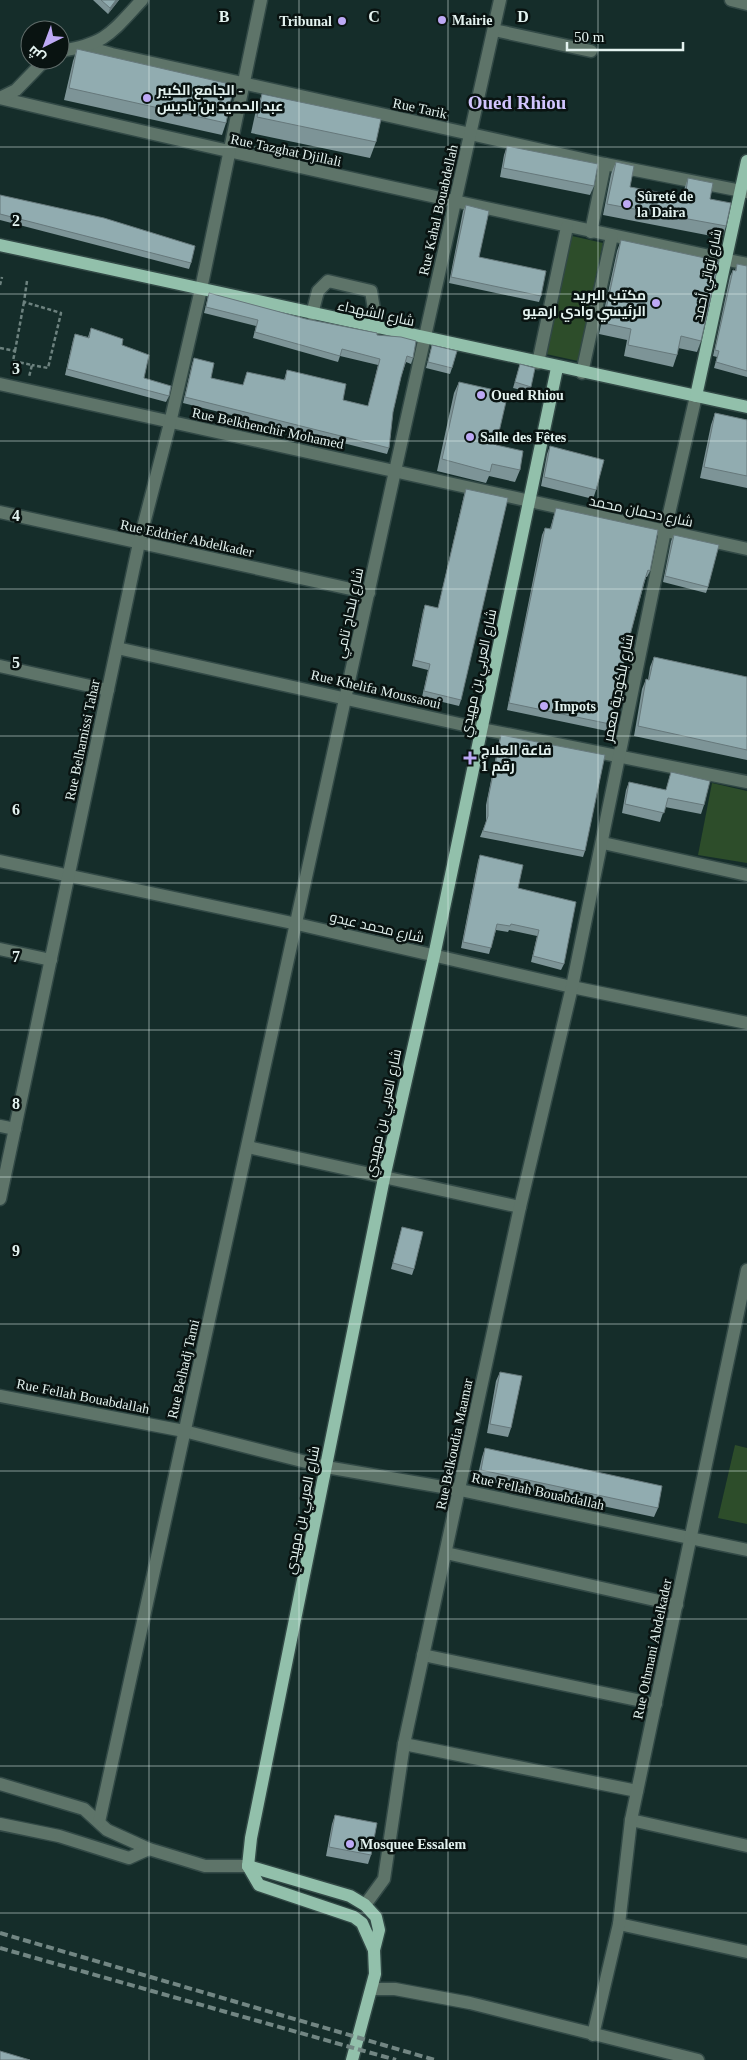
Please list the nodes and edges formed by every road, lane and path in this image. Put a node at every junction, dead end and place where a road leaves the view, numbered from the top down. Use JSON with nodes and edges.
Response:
{"nodes":[{"id":1,"x":142,"y":0,"type":"edge"},
{"id":2,"x":261,"y":0,"type":"edge"},
{"id":3,"x":500,"y":0,"type":"edge"},
{"id":4,"x":731,"y":0,"type":"edge"},
{"id":5,"x":747,"y":4,"type":"edge"},
{"id":6,"x":494,"y":30,"type":"junction"},
{"id":7,"x":87,"y":47,"type":"junction"},
{"id":8,"x":70,"y":50,"type":"edge"},
{"id":9,"x":592,"y":51,"type":"dead end"},
{"id":10,"x":35,"y":70,"type":"edge"},
{"id":11,"x":244,"y":84,"type":"junction"},
{"id":12,"x":0,"y":99,"type":"edge"},
{"id":13,"x":471,"y":134,"type":"junction"},
{"id":14,"x":230,"y":153,"type":"junction"},
{"id":15,"x":747,"y":161,"type":"edge"},
{"id":16,"x":605,"y":164,"type":"junction"},
{"id":17,"x":744,"y":191,"type":"edge"},
{"id":18,"x":455,"y":202,"type":"junction"},
{"id":19,"x":567,"y":227,"type":"junction"},
{"id":20,"x":591,"y":232,"type":"junction"},
{"id":21,"x":612,"y":236,"type":"junction"},
{"id":22,"x":0,"y":245,"type":"edge"},
{"id":23,"x":727,"y":259,"type":"junction"},
{"id":24,"x":747,"y":264,"type":"edge"},
{"id":25,"x":2,"y":277,"type":"dead end"},
{"id":26,"x":28,"y":281,"type":"dead end"},
{"id":27,"x":0,"y":285,"type":"edge"},
{"id":28,"x":201,"y":289,"type":"junction"},
{"id":29,"x":24,"y":302,"type":"junction"},
{"id":30,"x":312,"y":314,"type":"junction"},
{"id":31,"x":377,"y":328,"type":"junction"},
{"id":32,"x":425,"y":338,"type":"junction"},
{"id":33,"x":0,"y":348,"type":"edge"},
{"id":34,"x":14,"y":351,"type":"junction"},
{"id":35,"x":538,"y":363,"type":"junction"},
{"id":36,"x":32,"y":365,"type":"junction"},
{"id":37,"x":557,"y":368,"type":"junction"},
{"id":38,"x":582,"y":373,"type":"junction"},
{"id":39,"x":0,"y":384,"type":"edge"},
{"id":40,"x":26,"y":390,"type":"junction"},
{"id":41,"x":696,"y":396,"type":"junction"},
{"id":42,"x":747,"y":407,"type":"edge"},
{"id":43,"x":170,"y":423,"type":"junction"},
{"id":44,"x":395,"y":471,"type":"junction"},
{"id":45,"x":529,"y":502,"type":"junction"},
{"id":46,"x":0,"y":512,"type":"edge"},
{"id":47,"x":665,"y":531,"type":"junction"},
{"id":48,"x":139,"y":543,"type":"junction"},
{"id":49,"x":747,"y":549,"type":"edge"},
{"id":50,"x":368,"y":593,"type":"junction"},
{"id":51,"x":117,"y":648,"type":"junction"},
{"id":52,"x":0,"y":666,"type":"edge"},
{"id":53,"x":108,"y":690,"type":"junction"},
{"id":54,"x":346,"y":697,"type":"junction"},
{"id":55,"x":482,"y":729,"type":"junction"},
{"id":56,"x":620,"y":756,"type":"junction"},
{"id":57,"x":747,"y":782,"type":"edge"},
{"id":58,"x":603,"y":843,"type":"junction"},
{"id":59,"x":0,"y":860,"type":"edge"},
{"id":60,"x":747,"y":875,"type":"edge"},
{"id":61,"x":69,"y":876,"type":"junction"},
{"id":62,"x":297,"y":924,"type":"junction"},
{"id":63,"x":0,"y":949,"type":"edge"},
{"id":64,"x":434,"y":956,"type":"junction"},
{"id":65,"x":51,"y":960,"type":"junction"},
{"id":66,"x":572,"y":987,"type":"junction"},
{"id":67,"x":747,"y":1023,"type":"edge"},
{"id":68,"x":0,"y":1126,"type":"edge"},
{"id":69,"x":15,"y":1129,"type":"junction"},
{"id":70,"x":248,"y":1147,"type":"junction"},
{"id":71,"x":384,"y":1178,"type":"junction"},
{"id":72,"x":0,"y":1199,"type":"edge"},
{"id":73,"x":520,"y":1208,"type":"junction"},
{"id":74,"x":747,"y":1270,"type":"edge"},
{"id":75,"x":0,"y":1396,"type":"edge"},
{"id":76,"x":184,"y":1431,"type":"junction"},
{"id":77,"x":326,"y":1467,"type":"junction"},
{"id":78,"x":460,"y":1490,"type":"junction"},
{"id":79,"x":690,"y":1538,"type":"junction"},
{"id":80,"x":747,"y":1550,"type":"edge"},
{"id":81,"x":446,"y":1552,"type":"junction"},
{"id":82,"x":677,"y":1605,"type":"junction"},
{"id":83,"x":424,"y":1655,"type":"junction"},
{"id":84,"x":656,"y":1704,"type":"junction"},
{"id":85,"x":404,"y":1744,"type":"junction"},
{"id":86,"x":0,"y":1784,"type":"edge"},
{"id":87,"x":637,"y":1791,"type":"junction"},
{"id":88,"x":631,"y":1820,"type":"junction"},
{"id":89,"x":99,"y":1822,"type":"junction"},
{"id":90,"x":0,"y":1824,"type":"edge"},
{"id":91,"x":747,"y":1846,"type":"edge"},
{"id":92,"x":149,"y":1850,"type":"junction"},
{"id":93,"x":248,"y":1866,"type":"junction"},
{"id":94,"x":366,"y":1905,"type":"junction"},
{"id":95,"x":619,"y":1924,"type":"junction"},
{"id":96,"x":374,"y":1950,"type":"junction"},
{"id":97,"x":747,"y":1952,"type":"edge"},
{"id":98,"x":372,"y":1989,"type":"junction"},
{"id":99,"x":593,"y":2035,"type":"junction"},
{"id":100,"x":352,"y":2060,"type":"edge"},
{"id":101,"x":698,"y":2060,"type":"edge"}],
"edges":[{"from":1,"to":7,"type":"street"},
{"from":2,"to":11,"type":"street","name":"Rue Belhamissi Tahar"},
{"from":3,"to":6,"type":"street","name":"Rue Kahal Bouabdellah"},
{"from":4,"to":5,"type":"street"},
{"from":6,"to":9,"type":"street"},
{"from":6,"to":13,"type":"street","name":"Rue Kahal Bouabdellah"},
{"from":7,"to":8,"type":"street"},
{"from":7,"to":11,"type":"street","name":"Rue Tarik"},
{"from":10,"to":12,"type":"street"},
{"from":11,"to":13,"type":"street","name":"Rue Tarik"},
{"from":11,"to":14,"type":"street","name":"Rue Belhamissi Tahar"},
{"from":12,"to":14,"type":"street","name":"Rue Tazghat Djillali"},
{"from":13,"to":16,"type":"street","name":"Rue Tarik"},
{"from":13,"to":18,"type":"street","name":"Rue Kahal Bouabdellah"},
{"from":14,"to":18,"type":"street","name":"Rue Tazghat Djillali"},
{"from":14,"to":28,"type":"street","name":"Rue Belhamissi Tahar"},
{"from":15,"to":17,"type":"main road","name":"شارع تواتي أحمد"},
{"from":16,"to":17,"type":"street","name":"Rue Tarik"},
{"from":16,"to":20,"type":"street"},
{"from":17,"to":23,"type":"main road","name":"شارع تواتي أحمد"},
{"from":18,"to":19,"type":"street","name":"Rue Tazghat Djillali"},
{"from":18,"to":32,"type":"street","name":"Rue Kahal Bouabdellah"},
{"from":19,"to":20,"type":"street","name":"Rue Tazghat Djillali"},
{"from":19,"to":35,"type":"street"},
{"from":20,"to":21,"type":"street","name":"Rue Tazghat Djillali"},
{"from":21,"to":23,"type":"street","name":"Rue Tazghat Djillali"},
{"from":21,"to":38,"type":"street"},
{"from":22,"to":28,"type":"main road","name":"شارع الشهداء"},
{"from":23,"to":24,"type":"street"},
{"from":23,"to":41,"type":"main road","name":"شارع تواتي أحمد"},
{"from":25,"to":27,"type":"path"},
{"from":26,"to":29,"type":"path"},
{"from":28,"to":30,"type":"main road","name":"شارع الشهداء"},
{"from":28,"to":43,"type":"street","name":"Rue Belhamissi Tahar"},
{"from":29,"to":34,"type":"path"},
{"from":29,"to":36,"type":"path"},
{"from":30,"to":31,"type":"main road","name":"شارع الشهداء"},
{"from":30,"to":31,"type":"street"},
{"from":31,"to":32,"type":"main road","name":"شارع الشهداء"},
{"from":32,"to":35,"type":"main road","name":"شارع الشهداء"},
{"from":32,"to":44,"type":"street","name":"شارع بلحاج تامي"},
{"from":33,"to":34,"type":"path"},
{"from":34,"to":36,"type":"path"},
{"from":35,"to":37,"type":"main road","name":"شارع الشهداء"},
{"from":36,"to":40,"type":"path"},
{"from":37,"to":38,"type":"main road","name":"شارع الشهداء"},
{"from":37,"to":45,"type":"main road","name":"شارع العربي بن مهيدي"},
{"from":38,"to":41,"type":"main road","name":"شارع الشهداء"},
{"from":39,"to":40,"type":"street","name":"Rue Belkhenchir Mohamed"},
{"from":40,"to":43,"type":"street","name":"Rue Belkhenchir Mohamed"},
{"from":41,"to":42,"type":"main road","name":"شارع الشهداء"},
{"from":41,"to":47,"type":"street","name":"شارع بلكودية معمر"},
{"from":43,"to":44,"type":"street","name":"Rue Belkhenchir Mohamed"},
{"from":43,"to":48,"type":"street","name":"Rue Belhamissi Tahar"},
{"from":44,"to":45,"type":"street","name":"Rue Belkhenchir Mohamed"},
{"from":44,"to":50,"type":"street","name":"شارع بلحاج تامي"},
{"from":45,"to":47,"type":"street","name":"شارع دحمان محمد"},
{"from":45,"to":55,"type":"main road","name":"شارع العربي بن مهيدي"},
{"from":46,"to":48,"type":"street","name":"Rue Eddrief Abdelkader"},
{"from":47,"to":49,"type":"street","name":"شارع دحمان محمد"},
{"from":47,"to":56,"type":"street","name":"شارع بلكودية معمر"},
{"from":48,"to":50,"type":"street","name":"Rue Eddrief Abdelkader"},
{"from":48,"to":51,"type":"street","name":"Rue Belhamissi Tahar"},
{"from":50,"to":54,"type":"street","name":"شارع بلحاج تامي"},
{"from":51,"to":53,"type":"street","name":"Rue Belhamissi Tahar"},
{"from":51,"to":54,"type":"street","name":"Rue Khelifa Moussaoui"},
{"from":52,"to":53,"type":"street"},
{"from":53,"to":61,"type":"street","name":"Rue Belhamissi Tahar"},
{"from":54,"to":55,"type":"street","name":"Rue Khelifa Moussaoui"},
{"from":54,"to":62,"type":"street","name":"شارع بلحاج تامي"},
{"from":55,"to":56,"type":"street","name":"Rue Khelifa Moussaoui"},
{"from":55,"to":64,"type":"main road","name":"شارع العربي بن مهيدي"},
{"from":56,"to":57,"type":"street","name":"Rue Khelifa Moussaoui"},
{"from":56,"to":58,"type":"street","name":"شارع بلكودية معمر"},
{"from":58,"to":60,"type":"street"},
{"from":58,"to":66,"type":"street","name":"شارع بلكودية معمر"},
{"from":59,"to":61,"type":"street","name":"شارع محمد عبدو"},
{"from":61,"to":62,"type":"street","name":"شارع محمد عبدو"},
{"from":61,"to":65,"type":"street","name":"Rue Belhamissi Tahar"},
{"from":62,"to":64,"type":"street","name":"شارع محمد عبدو"},
{"from":62,"to":70,"type":"street","name":"Rue Belhadj Tami"},
{"from":63,"to":65,"type":"street"},
{"from":64,"to":66,"type":"street","name":"شارع محمد عبدو"},
{"from":64,"to":71,"type":"main road","name":"شارع العربي بن مهيدي"},
{"from":65,"to":69,"type":"street","name":"Rue Belhamissi Tahar"},
{"from":66,"to":67,"type":"street","name":"شارع محمد عبدو"},
{"from":66,"to":73,"type":"street","name":"Rue Belkoudia Maamar"},
{"from":68,"to":69,"type":"street"},
{"from":69,"to":72,"type":"street","name":"Rue Belhamissi Tahar"},
{"from":70,"to":71,"type":"street"},
{"from":70,"to":76,"type":"street","name":"Rue Belhadj Tami"},
{"from":71,"to":73,"type":"street"},
{"from":71,"to":77,"type":"main road","name":"شارع العربي بن مهيدي"},
{"from":73,"to":78,"type":"street","name":"Rue Belkoudia Maamar"},
{"from":74,"to":79,"type":"street","name":"Rue Othmani Abdelkader"},
{"from":75,"to":76,"type":"street","name":"Rue Fellah Bouabdallah"},
{"from":76,"to":77,"type":"street","name":"Rue Fellah Bouabdallah"},
{"from":76,"to":89,"type":"street","name":"Rue Belhadj Tami"},
{"from":77,"to":78,"type":"street","name":"Rue Fellah Bouabdallah"},
{"from":77,"to":93,"type":"main road","name":"شارع العربي بن مهيدي"},
{"from":78,"to":79,"type":"street","name":"Rue Fellah Bouabdallah"},
{"from":78,"to":81,"type":"street","name":"Rue Belkoudia Maamar"},
{"from":79,"to":80,"type":"street","name":"Rue Fellah Bouabdallah"},
{"from":79,"to":82,"type":"street","name":"Rue Othmani Abdelkader"},
{"from":81,"to":82,"type":"street"},
{"from":81,"to":83,"type":"street","name":"Rue Belkoudia Maamar"},
{"from":82,"to":84,"type":"street","name":"Rue Othmani Abdelkader"},
{"from":83,"to":84,"type":"street"},
{"from":83,"to":85,"type":"street","name":"Rue Belkoudia Maamar"},
{"from":84,"to":87,"type":"street","name":"Rue Othmani Abdelkader"},
{"from":85,"to":87,"type":"street"},
{"from":85,"to":94,"type":"street","name":"Rue Belkoudia Maamar"},
{"from":86,"to":89,"type":"street"},
{"from":87,"to":88,"type":"street","name":"Rue Othmani Abdelkader"},
{"from":88,"to":91,"type":"street"},
{"from":88,"to":95,"type":"street","name":"Rue Othmani Abdelkader"},
{"from":89,"to":92,"type":"street"},
{"from":90,"to":92,"type":"street"},
{"from":92,"to":93,"type":"street"},
{"from":93,"to":94,"type":"main road"},
{"from":93,"to":96,"type":"main road"},
{"from":94,"to":96,"type":"main road"},
{"from":95,"to":97,"type":"street"},
{"from":95,"to":99,"type":"street","name":"Rue Othmani Abdelkader"},
{"from":96,"to":98,"type":"main road"},
{"from":98,"to":99,"type":"street"},
{"from":98,"to":100,"type":"main road"},
{"from":99,"to":101,"type":"street"}]}
